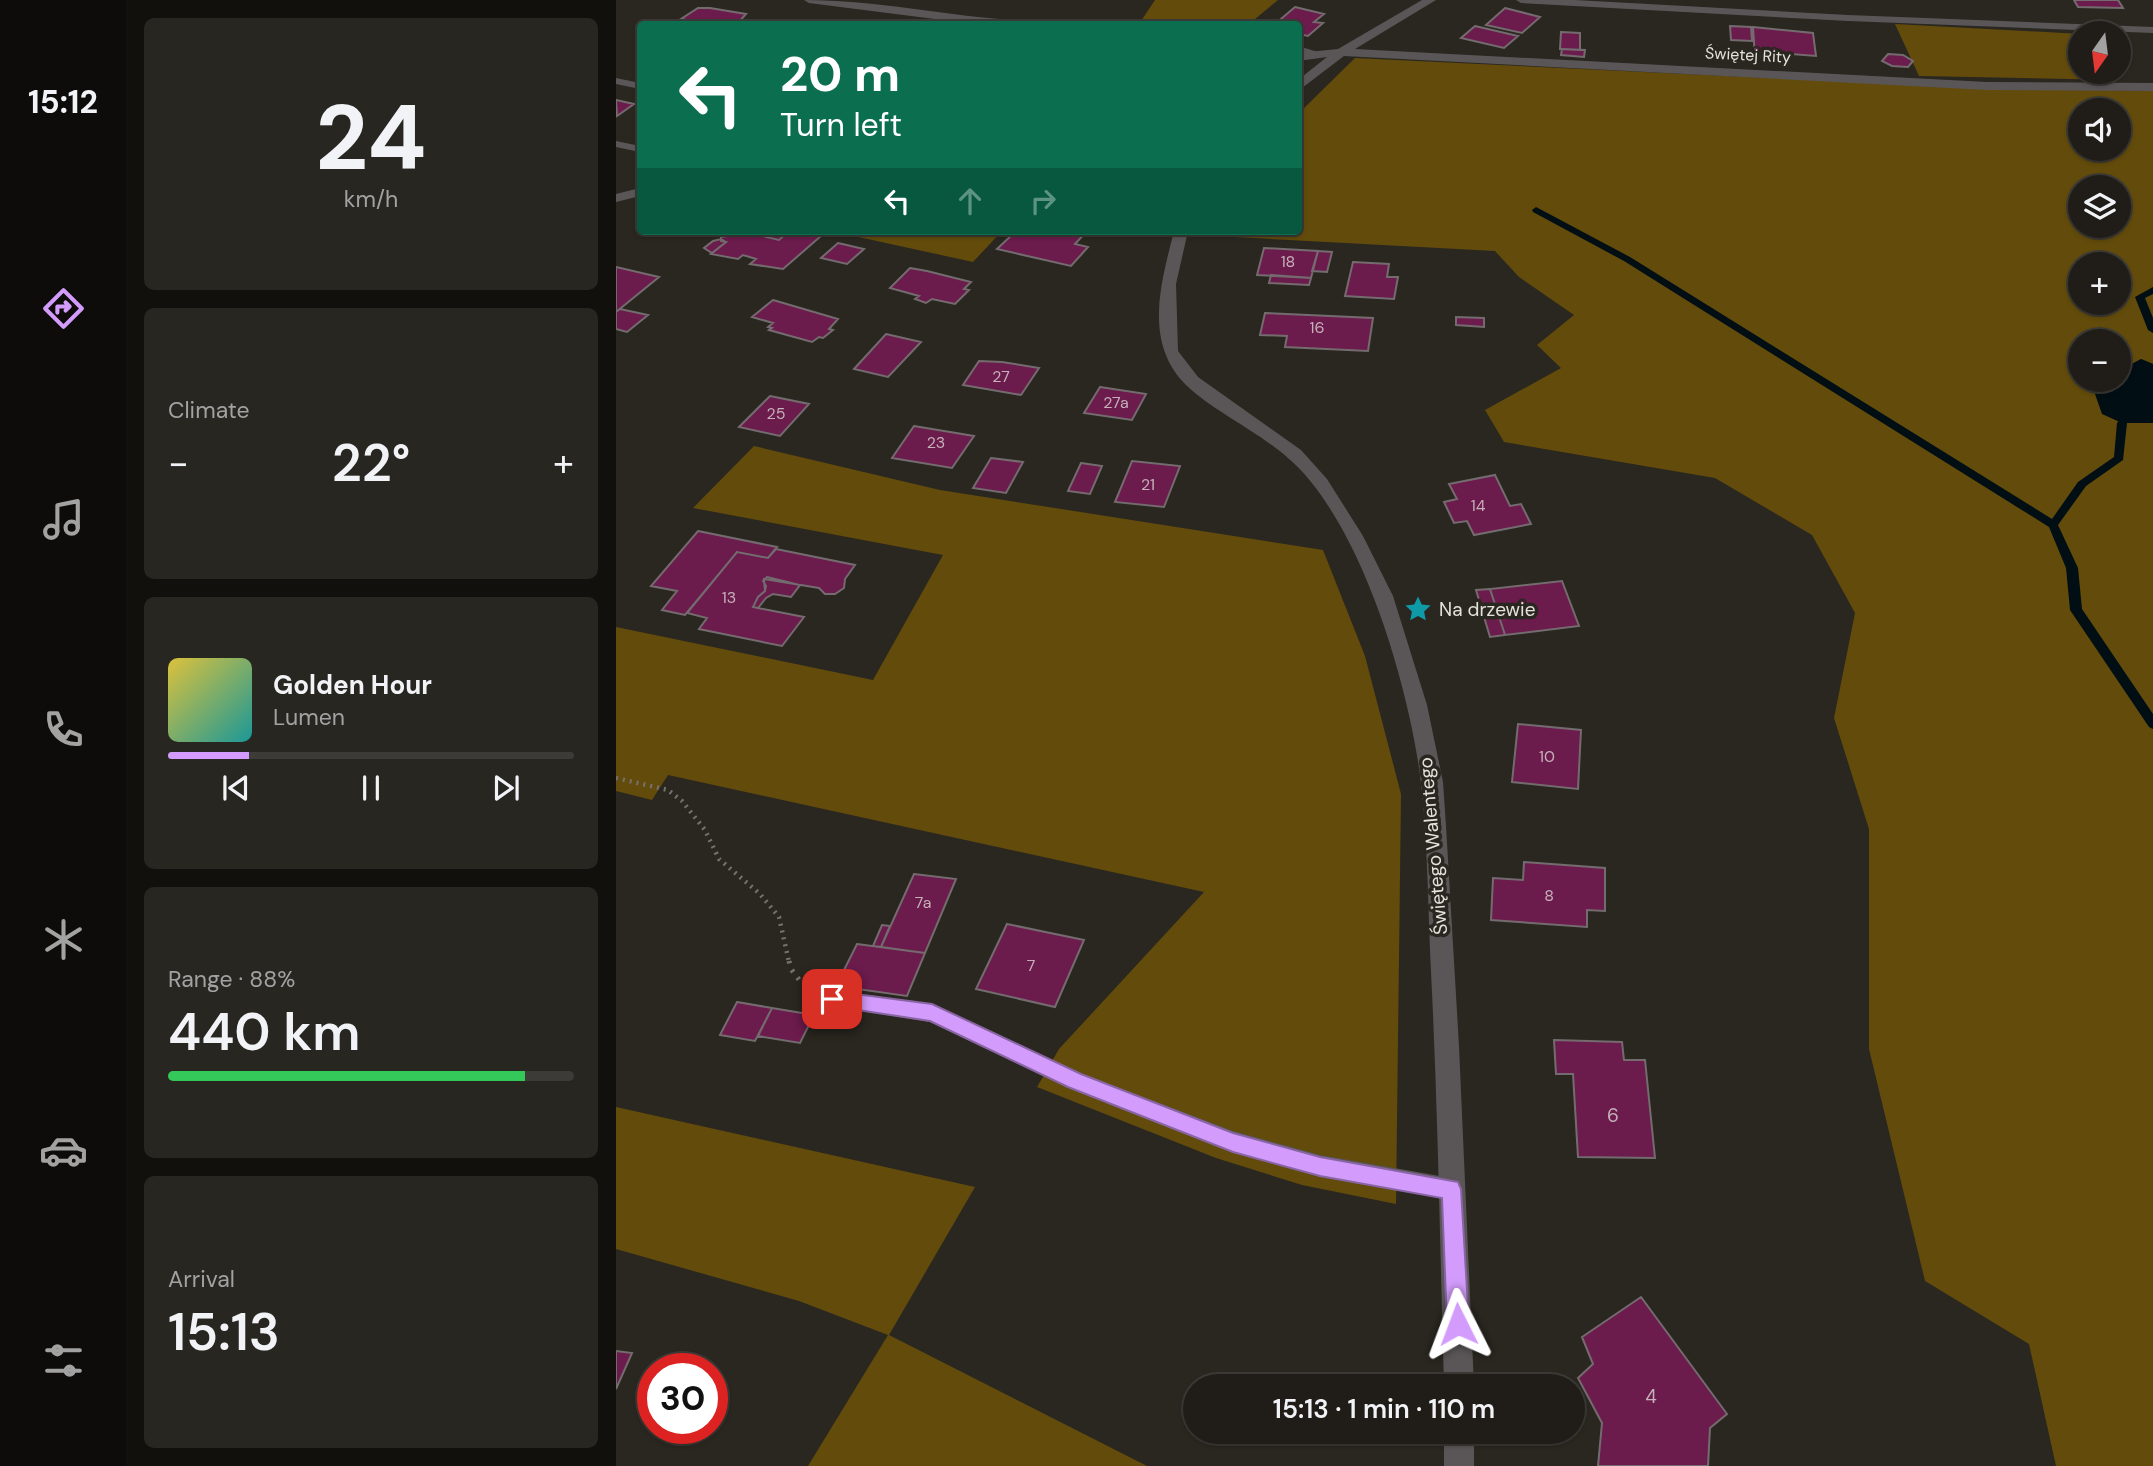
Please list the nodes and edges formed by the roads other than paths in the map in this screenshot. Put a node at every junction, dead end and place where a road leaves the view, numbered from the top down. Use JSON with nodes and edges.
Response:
{"nodes":[{"id":1,"x":809,"y":0,"type":"edge"},
{"id":2,"x":1430,"y":0,"type":"edge"},
{"id":3,"x":1521,"y":0,"type":"edge"},
{"id":4,"x":986,"y":21,"type":"edge"},
{"id":5,"x":2153,"y":30,"type":"edge"},
{"id":6,"x":1302,"y":50,"type":"edge"},
{"id":7,"x":1341,"y":52,"type":"junction"},
{"id":8,"x":1314,"y":54,"type":"junction"},
{"id":9,"x":1302,"y":56,"type":"edge"},
{"id":10,"x":616,"y":81,"type":"edge"},
{"id":11,"x":1302,"y":84,"type":"edge"},
{"id":12,"x":637,"y":85,"type":"edge"},
{"id":13,"x":2153,"y":87,"type":"edge"},
{"id":14,"x":616,"y":144,"type":"edge"},
{"id":15,"x":637,"y":148,"type":"edge"},
{"id":16,"x":637,"y":193,"type":"edge"},
{"id":17,"x":616,"y":198,"type":"edge"},
{"id":18,"x":1180,"y":235,"type":"edge"},
{"id":19,"x":832,"y":999,"type":"road end"},
{"id":20,"x":1451,"y":1189,"type":"junction"},
{"id":21,"x":1459,"y":1374,"type":"edge"},
{"id":22,"x":1459,"y":1444,"type":"edge"},
{"id":23,"x":1459,"y":1466,"type":"edge"}],
"edges":[{"from":1,"to":4,"type":"lane"},
{"from":2,"to":7,"type":"street"},
{"from":3,"to":5,"type":"lane"},
{"from":6,"to":8,"type":"lane"},
{"from":7,"to":8,"type":"street","name":"Świętej Rity"},
{"from":7,"to":11,"type":"street"},
{"from":7,"to":13,"type":"street","name":"Świętej Rity"},
{"from":8,"to":9,"type":"street","name":"Świętej Rity"},
{"from":10,"to":12,"type":"lane"},
{"from":14,"to":15,"type":"lane"},
{"from":16,"to":17,"type":"street"},
{"from":18,"to":20,"type":"street","name":"Świętego Walentego"},
{"from":19,"to":20,"type":"lane"},
{"from":20,"to":21,"type":"street","name":"Świętego Walentego"},
{"from":22,"to":23,"type":"street"}]}
